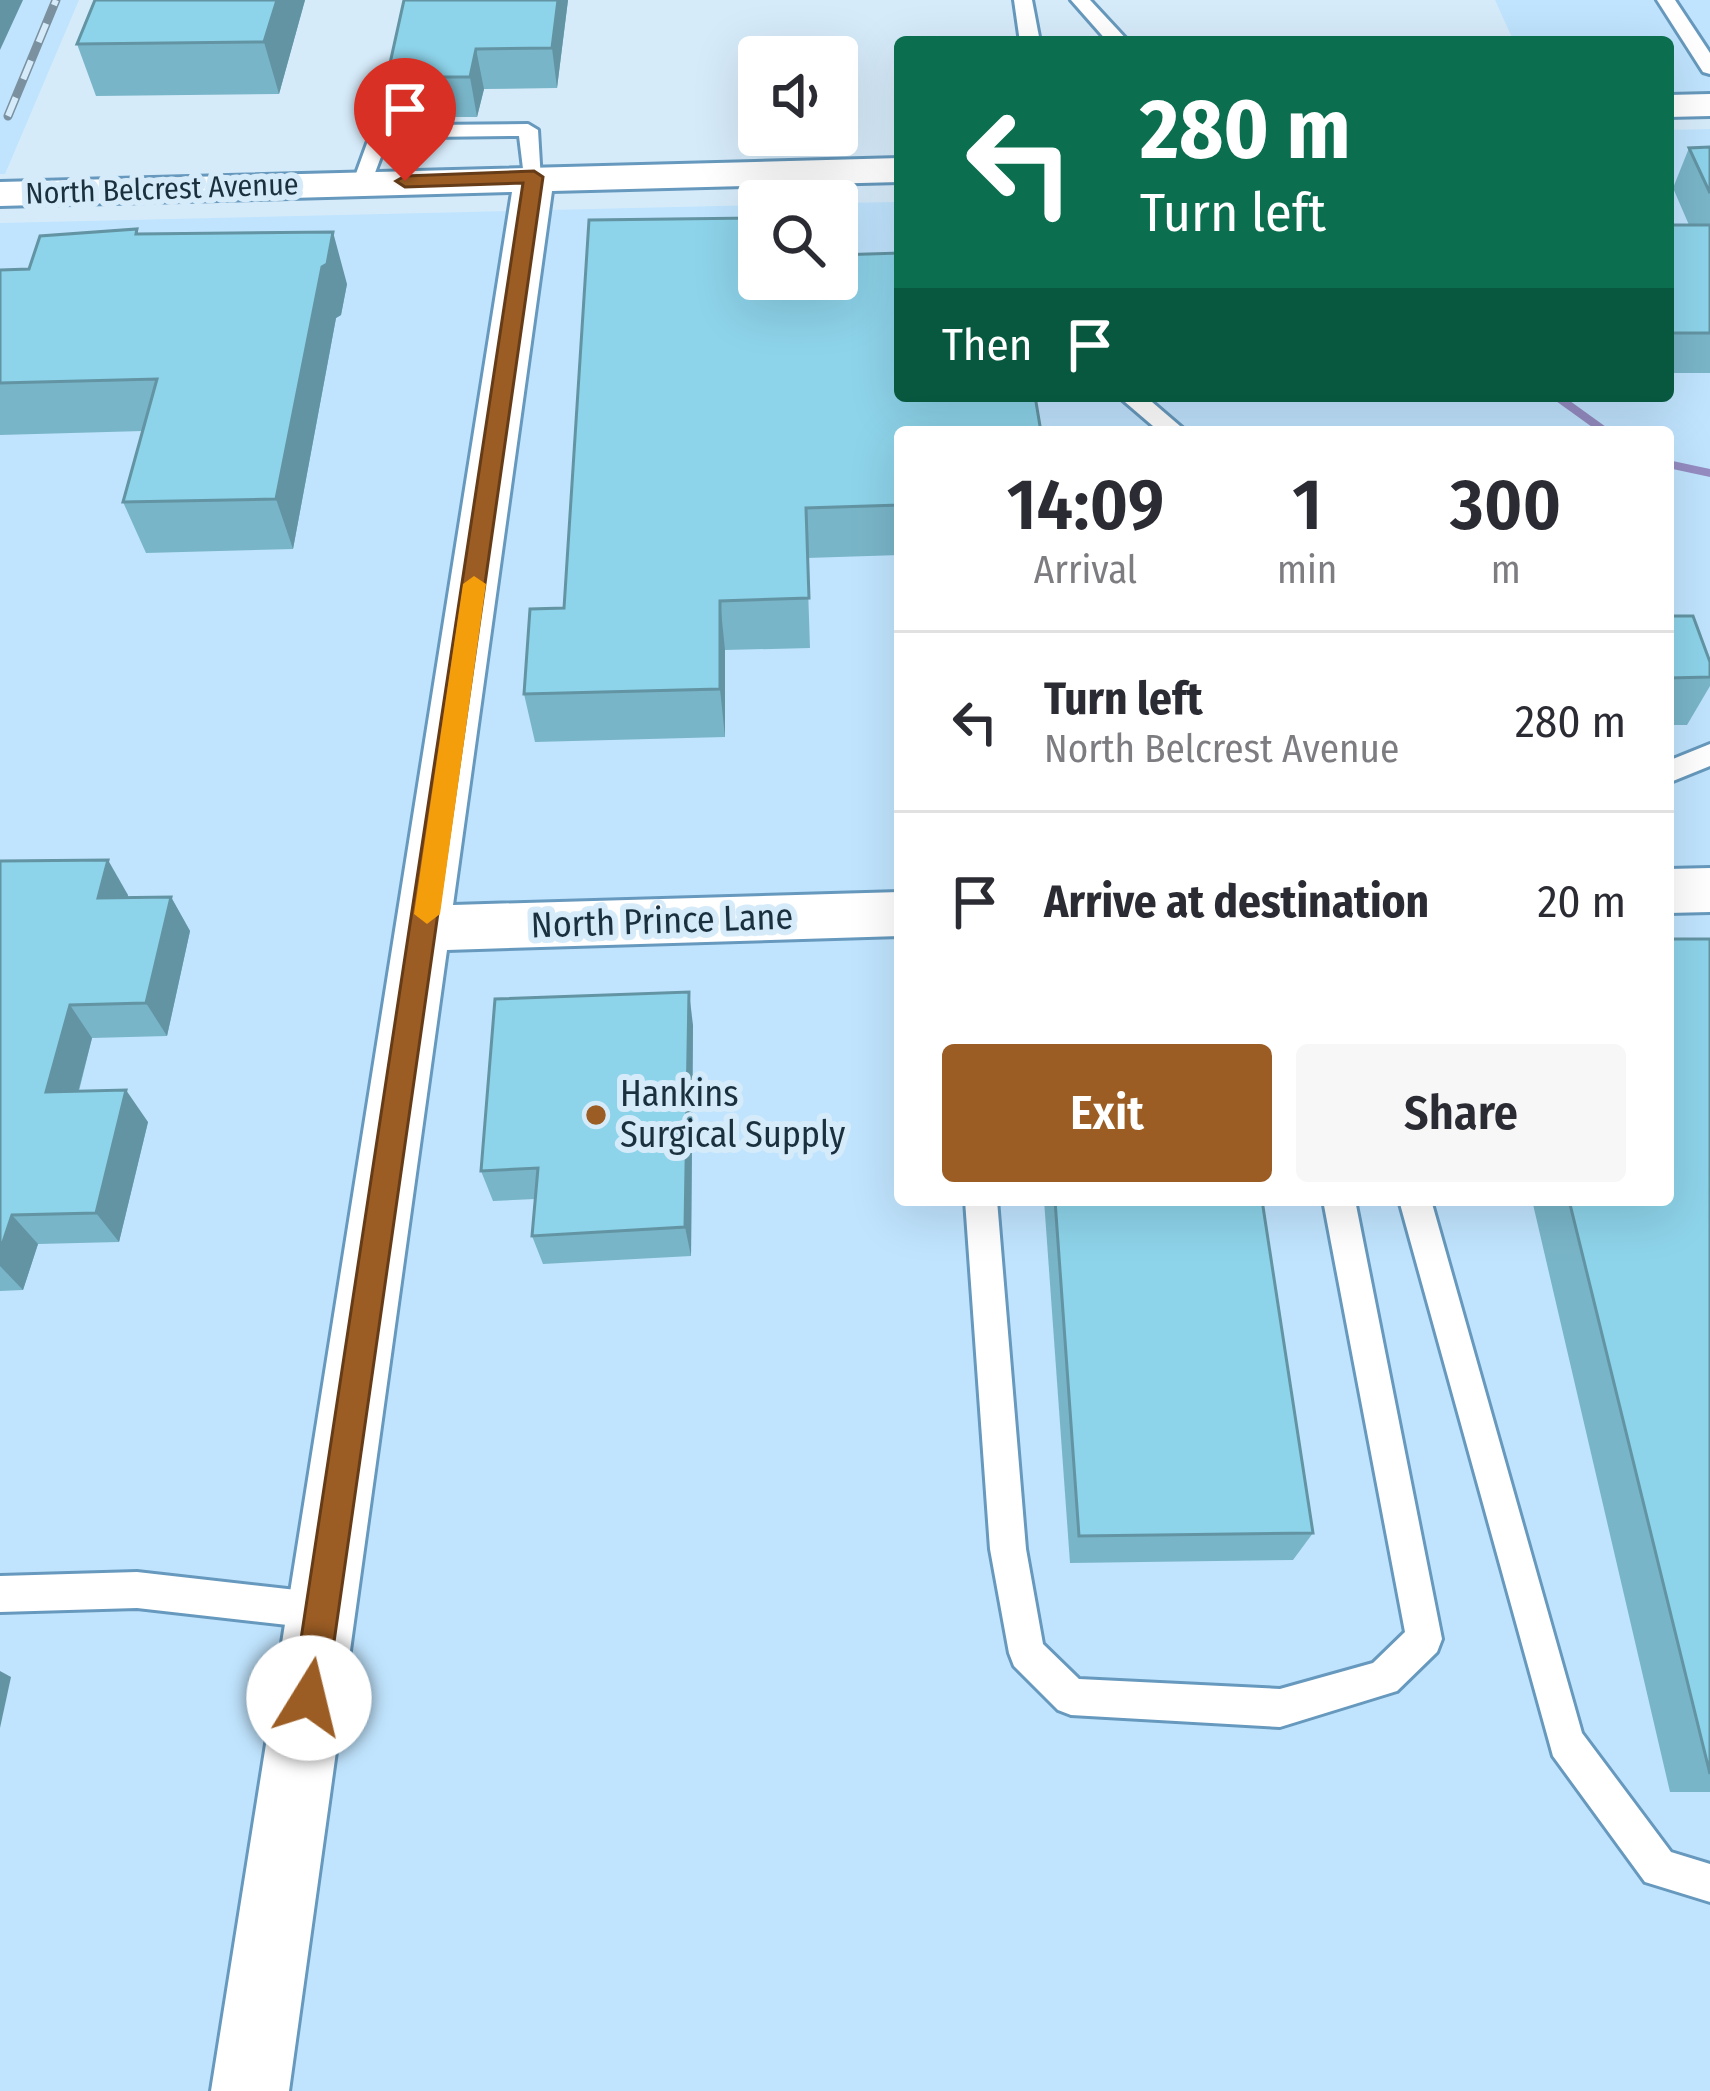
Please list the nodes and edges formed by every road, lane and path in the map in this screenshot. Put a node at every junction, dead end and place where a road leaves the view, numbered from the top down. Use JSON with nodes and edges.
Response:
{"nodes":[{"id":1,"x":1023,"y":0,"type":"edge"},
{"id":2,"x":1080,"y":0,"type":"edge"},
{"id":3,"x":1666,"y":0,"type":"edge"},
{"id":4,"x":1029,"y":36,"type":"edge"},
{"id":5,"x":1113,"y":36,"type":"edge"},
{"id":6,"x":1706,"y":58,"type":"edge"},
{"id":7,"x":1710,"y":105,"type":"edge"},
{"id":8,"x":1674,"y":106,"type":"edge"},
{"id":9,"x":894,"y":170,"type":"edge"},
{"id":10,"x":534,"y":177,"type":"junction"},
{"id":11,"x":0,"y":194,"type":"edge"},
{"id":12,"x":1138,"y":402,"type":"edge"},
{"id":13,"x":1168,"y":426,"type":"edge"},
{"id":14,"x":1710,"y":754,"type":"edge"},
{"id":15,"x":1674,"y":770,"type":"edge"},
{"id":16,"x":1710,"y":890,"type":"edge"},
{"id":17,"x":1674,"y":891,"type":"edge"},
{"id":18,"x":894,"y":914,"type":"edge"},
{"id":19,"x":424,"y":928,"type":"junction"},
{"id":20,"x":981,"y":1206,"type":"edge"},
{"id":21,"x":1340,"y":1206,"type":"edge"},
{"id":22,"x":1417,"y":1206,"type":"edge"},
{"id":23,"x":0,"y":1594,"type":"edge"},
{"id":24,"x":322,"y":1611,"type":"junction"},
{"id":25,"x":1710,"y":1883,"type":"edge"},
{"id":26,"x":250,"y":2091,"type":"edge"}],
"edges":[{"from":1,"to":4,"type":"lane"},
{"from":2,"to":5,"type":"lane"},
{"from":3,"to":6,"type":"lane"},
{"from":7,"to":8,"type":"street"},
{"from":9,"to":10,"type":"street","name":"North Belcrest Avenue"},
{"from":10,"to":11,"type":"street","name":"North Belcrest Avenue"},
{"from":10,"to":19,"type":"street"},
{"from":12,"to":13,"type":"lane"},
{"from":14,"to":15,"type":"lane"},
{"from":16,"to":17,"type":"street"},
{"from":18,"to":19,"type":"street","name":"North Prince Lane"},
{"from":19,"to":24,"type":"street"},
{"from":20,"to":21,"type":"lane"},
{"from":22,"to":25,"type":"lane"},
{"from":23,"to":24,"type":"lane"},
{"from":24,"to":26,"type":"street"}]}
